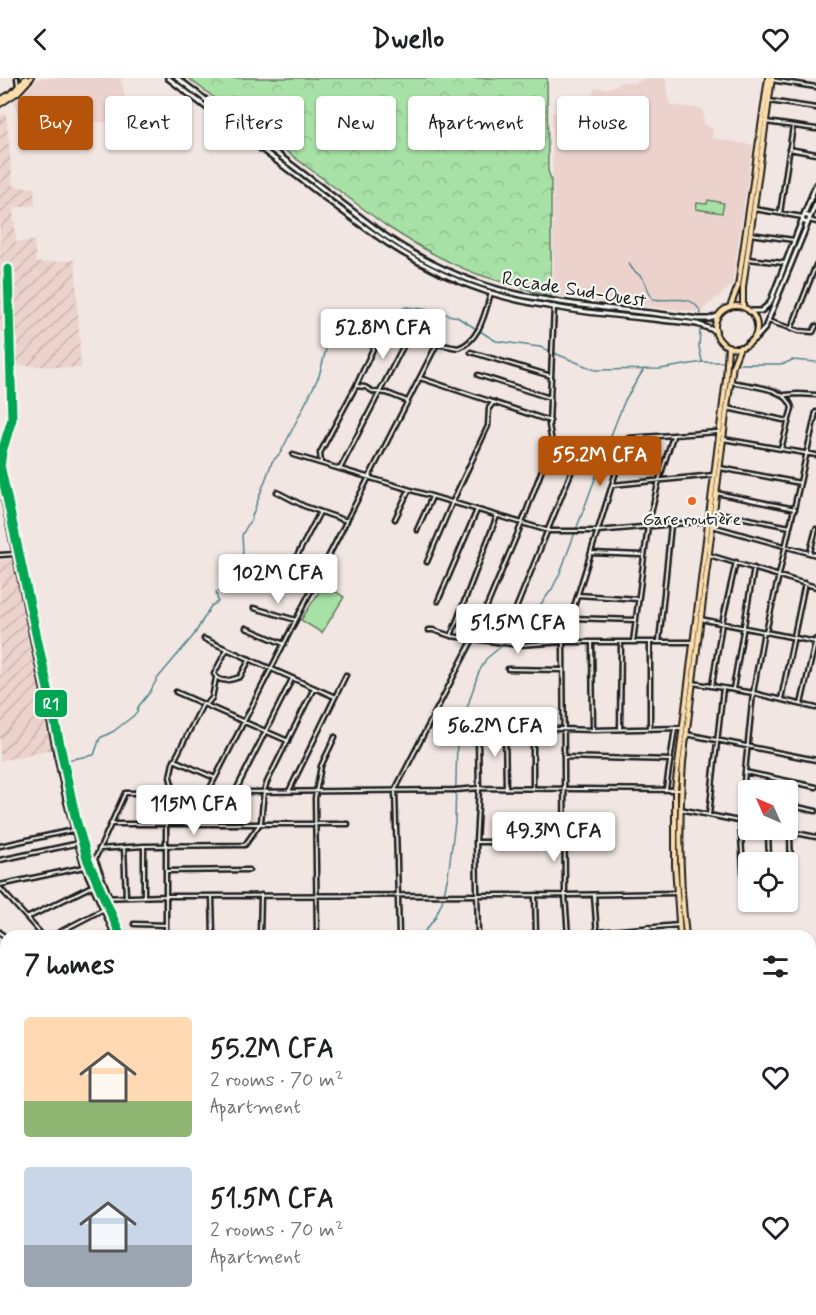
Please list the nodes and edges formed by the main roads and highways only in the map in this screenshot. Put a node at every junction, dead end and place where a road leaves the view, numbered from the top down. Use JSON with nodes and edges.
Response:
{"nodes":[{"id":1,"x":26,"y":78,"type":"edge"},
{"id":2,"x":31,"y":78,"type":"edge"},
{"id":3,"x":168,"y":78,"type":"edge"},
{"id":4,"x":177,"y":78,"type":"edge"},
{"id":5,"x":770,"y":79,"type":"edge"},
{"id":6,"x":0,"y":102,"type":"edge"},
{"id":7,"x":816,"y":185,"type":"edge"},
{"id":8,"x":816,"y":203,"type":"edge"},
{"id":9,"x":803,"y":218,"type":"junction"},
{"id":10,"x":809,"y":220,"type":"junction"},
{"id":11,"x":730,"y":307,"type":"junction"},
{"id":12,"x":743,"y":307,"type":"junction"},
{"id":13,"x":749,"y":311,"type":"junction"},
{"id":14,"x":718,"y":316,"type":"junction"},
{"id":15,"x":716,"y":331,"type":"junction"},
{"id":16,"x":748,"y":343,"type":"junction"},
{"id":17,"x":728,"y":346,"type":"junction"},
{"id":18,"x":740,"y":347,"type":"junction"},
{"id":19,"x":679,"y":930,"type":"edge"},
{"id":20,"x":685,"y":930,"type":"edge"}],
"edges":[{"from":1,"to":6,"type":"main road"},
{"from":2,"to":6,"type":"main road"},
{"from":3,"to":15,"type":"main road","name":"Rocade Sud-Ouest"},
{"from":4,"to":14,"type":"main road","name":"Rocade Sud-Ouest"},
{"from":5,"to":11,"type":"main road"},
{"from":5,"to":12,"type":"main road"},
{"from":7,"to":9,"type":"main road"},
{"from":8,"to":10,"type":"main road"},
{"from":9,"to":10,"type":"main road"},
{"from":9,"to":13,"type":"main road"},
{"from":10,"to":16,"type":"main road"},
{"from":11,"to":12,"type":"main road"},
{"from":11,"to":14,"type":"main road"},
{"from":12,"to":13,"type":"main road"},
{"from":13,"to":16,"type":"main road"},
{"from":14,"to":15,"type":"main road"},
{"from":15,"to":17,"type":"main road"},
{"from":16,"to":18,"type":"main road"},
{"from":17,"to":18,"type":"main road"},
{"from":17,"to":19,"type":"main road"},
{"from":18,"to":20,"type":"main road"}]}
